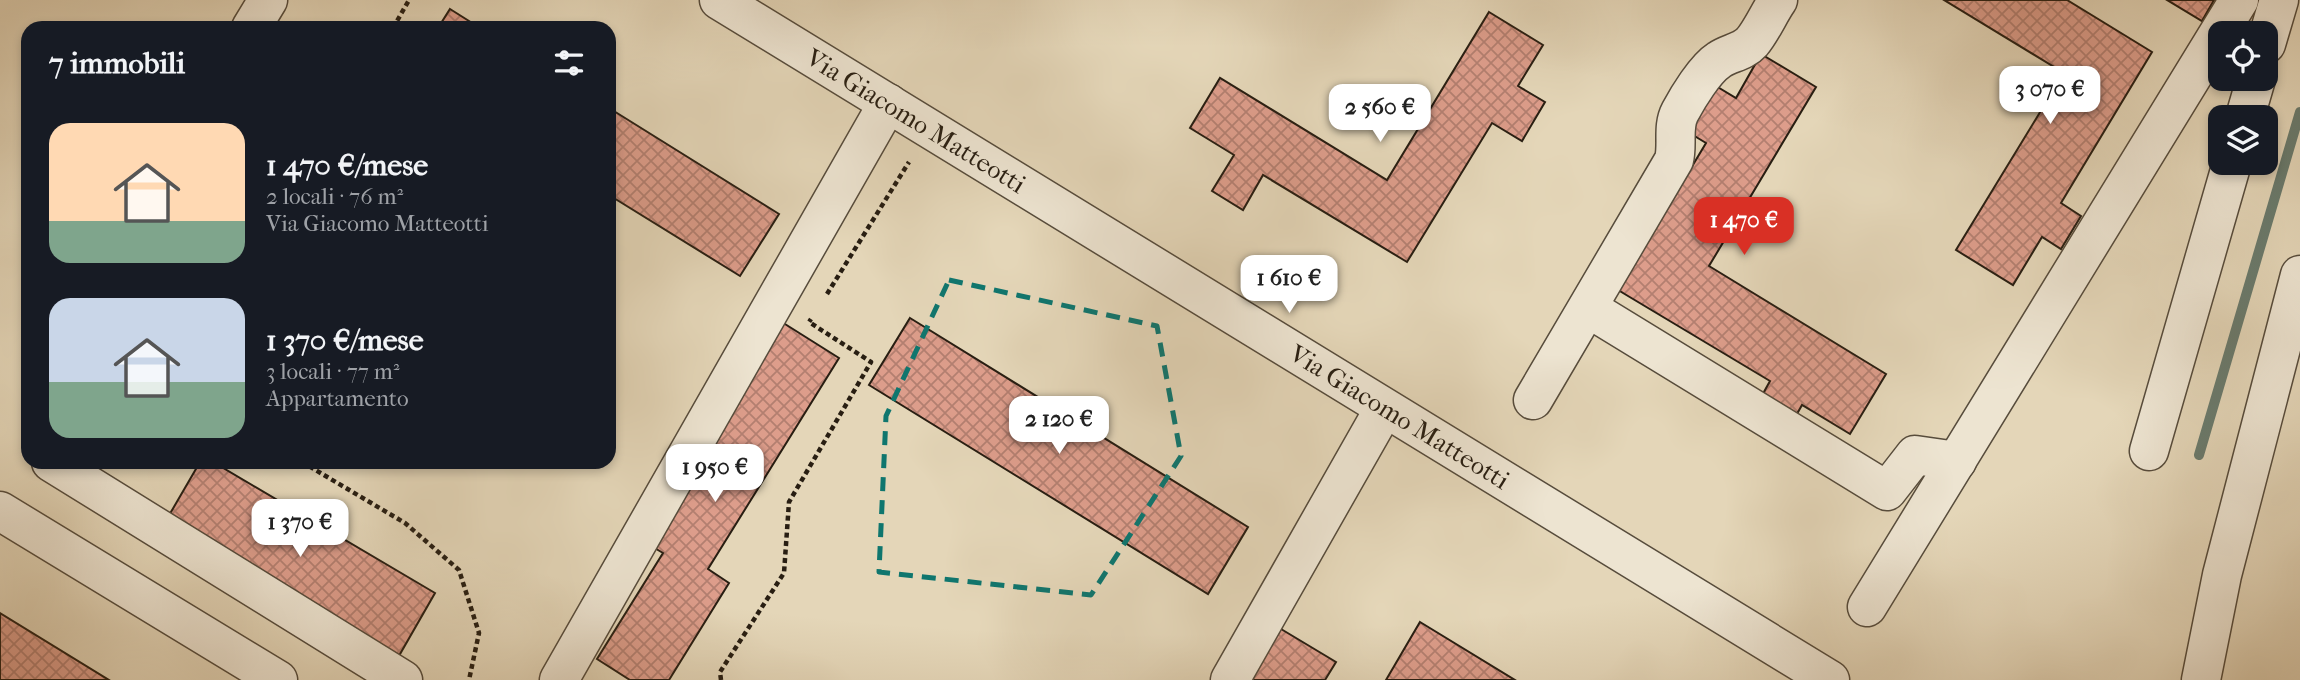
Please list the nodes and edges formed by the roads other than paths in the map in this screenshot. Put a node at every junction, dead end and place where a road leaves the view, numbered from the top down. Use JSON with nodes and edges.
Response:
{"nodes":[{"id":1,"x":268,"y":0,"type":"edge"},
{"id":2,"x":719,"y":0,"type":"edge"},
{"id":3,"x":1777,"y":0,"type":"edge"},
{"id":4,"x":2239,"y":0,"type":"edge"},
{"id":5,"x":2279,"y":0,"type":"edge"},
{"id":6,"x":255,"y":21,"type":"edge"},
{"id":7,"x":2273,"y":21,"type":"edge"},
{"id":8,"x":888,"y":103,"type":"junction"},
{"id":9,"x":2229,"y":175,"type":"edge"},
{"id":10,"x":2300,"y":275,"type":"edge"},
{"id":11,"x":1588,"y":308,"type":"junction"},
{"id":12,"x":1533,"y":400,"type":"dead end"},
{"id":13,"x":1384,"y":409,"type":"junction"},
{"id":14,"x":2149,"y":451,"type":"dead end"},
{"id":15,"x":1957,"y":461,"type":"junction"},
{"id":16,"x":62,"y":469,"type":"edge"},
{"id":17,"x":0,"y":511,"type":"edge"},
{"id":18,"x":1867,"y":607,"type":"dead end"},
{"id":19,"x":278,"y":680,"type":"edge"},
{"id":20,"x":403,"y":680,"type":"edge"},
{"id":21,"x":559,"y":680,"type":"edge"},
{"id":22,"x":1230,"y":680,"type":"edge"},
{"id":23,"x":1830,"y":680,"type":"edge"},
{"id":24,"x":2201,"y":680,"type":"edge"}],
"edges":[{"from":1,"to":6,"type":"street"},
{"from":2,"to":8,"type":"street","name":"Via Giacomo Matteotti"},
{"from":3,"to":11,"type":"street"},
{"from":4,"to":15,"type":"street"},
{"from":5,"to":7,"type":"street"},
{"from":8,"to":13,"type":"street","name":"Via Giacomo Matteotti"},
{"from":8,"to":21,"type":"street"},
{"from":9,"to":14,"type":"street"},
{"from":10,"to":24,"type":"street"},
{"from":11,"to":12,"type":"street"},
{"from":11,"to":15,"type":"street"},
{"from":13,"to":22,"type":"street"},
{"from":13,"to":23,"type":"street","name":"Via Giacomo Matteotti"},
{"from":15,"to":18,"type":"street"},
{"from":16,"to":20,"type":"street"},
{"from":17,"to":19,"type":"street"}]}
